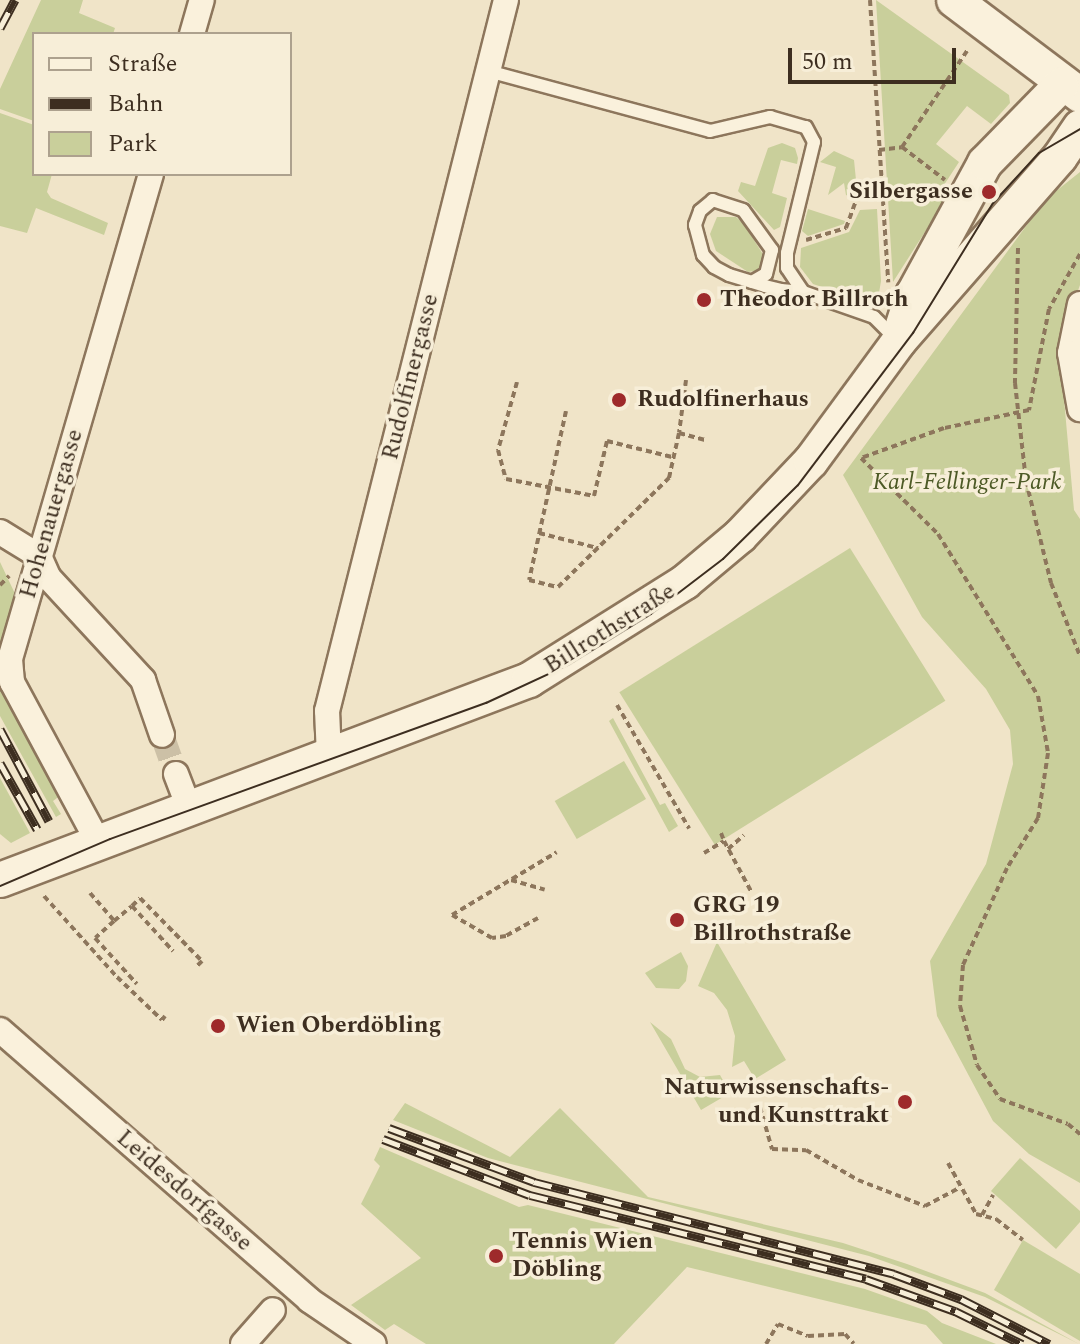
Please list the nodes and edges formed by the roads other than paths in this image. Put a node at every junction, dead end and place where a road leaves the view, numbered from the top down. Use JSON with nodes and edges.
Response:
{"nodes":[{"id":1,"x":202,"y":0,"type":"edge"},
{"id":2,"x":506,"y":0,"type":"edge"},
{"id":3,"x":954,"y":0,"type":"edge"},
{"id":4,"x":193,"y":32,"type":"edge"},
{"id":5,"x":488,"y":71,"type":"junction"},
{"id":6,"x":1071,"y":90,"type":"edge"},
{"id":7,"x":1080,"y":127,"type":"edge"},
{"id":8,"x":1070,"y":155,"type":"edge"},
{"id":9,"x":150,"y":176,"type":"edge"},
{"id":10,"x":787,"y":247,"type":"junction"},
{"id":11,"x":772,"y":250,"type":"junction"},
{"id":12,"x":752,"y":282,"type":"junction"},
{"id":13,"x":803,"y":292,"type":"junction"},
{"id":14,"x":1080,"y":304,"type":"edge"},
{"id":15,"x":899,"y":341,"type":"junction"},
{"id":16,"x":1080,"y":409,"type":"edge"},
{"id":17,"x":0,"y":532,"type":"edge"},
{"id":18,"x":39,"y":556,"type":"junction"},
{"id":19,"x":162,"y":735,"type":"tunnel mouth"},
{"id":20,"x":329,"y":756,"type":"junction"},
{"id":21,"x":176,"y":774,"type":"tunnel mouth"},
{"id":22,"x":188,"y":806,"type":"junction"},
{"id":23,"x":97,"y":840,"type":"junction"},
{"id":24,"x":0,"y":880,"type":"edge"},
{"id":25,"x":0,"y":1030,"type":"edge"},
{"id":26,"x":273,"y":1310,"type":"dead end"},
{"id":27,"x":243,"y":1344,"type":"edge"},
{"id":28,"x":374,"y":1344,"type":"edge"}],
"edges":[{"from":1,"to":4,"type":"street"},
{"from":2,"to":5,"type":"street","name":"Rudolfinergasse"},
{"from":3,"to":6,"type":"main road"},
{"from":5,"to":10,"type":"lane"},
{"from":5,"to":20,"type":"street","name":"Rudolfinergasse"},
{"from":6,"to":15,"type":"main road","name":"Billrothstraße"},
{"from":7,"to":8,"type":"main road","name":"Billrothstraße"},
{"from":8,"to":15,"type":"main road","name":"Billrothstraße"},
{"from":9,"to":18,"type":"street","name":"Hohenauergasse"},
{"from":10,"to":11,"type":"lane"},
{"from":10,"to":13,"type":"lane"},
{"from":11,"to":12,"type":"lane"},
{"from":11,"to":12,"type":"lane"},
{"from":12,"to":13,"type":"lane"},
{"from":13,"to":15,"type":"lane"},
{"from":14,"to":16,"type":"street"},
{"from":15,"to":20,"type":"main road","name":"Billrothstraße"},
{"from":17,"to":18,"type":"street"},
{"from":18,"to":19,"type":"street"},
{"from":18,"to":23,"type":"street","name":"Hohenauergasse"},
{"from":20,"to":22,"type":"main road","name":"Billrothstraße"},
{"from":21,"to":22,"type":"street"},
{"from":22,"to":23,"type":"main road","name":"Billrothstraße"},
{"from":23,"to":24,"type":"main road","name":"Billrothstraße"},
{"from":25,"to":28,"type":"street","name":"Leidesdorfgasse"},
{"from":26,"to":27,"type":"street"}]}
